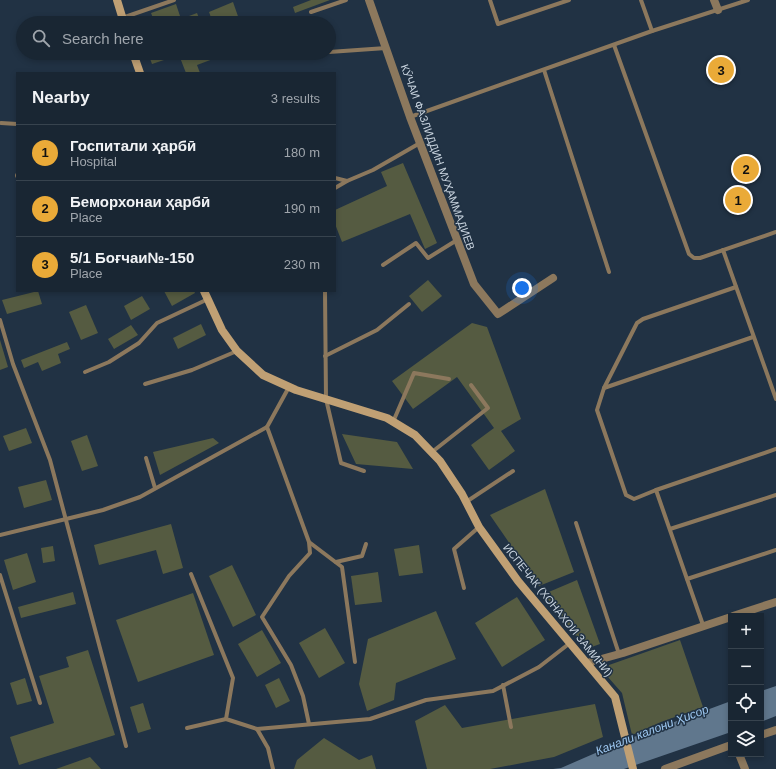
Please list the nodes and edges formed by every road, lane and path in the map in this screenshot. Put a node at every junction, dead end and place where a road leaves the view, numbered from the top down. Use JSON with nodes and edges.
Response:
{"nodes":[{"id":1,"x":117,"y":0,"type":"edge"},
{"id":2,"x":174,"y":0,"type":"edge"},
{"id":3,"x":346,"y":0,"type":"edge"},
{"id":4,"x":369,"y":0,"type":"edge"},
{"id":5,"x":490,"y":0,"type":"edge"},
{"id":6,"x":569,"y":0,"type":"edge"},
{"id":7,"x":641,"y":0,"type":"edge"},
{"id":8,"x":714,"y":0,"type":"edge"},
{"id":9,"x":748,"y":0,"type":"edge"},
{"id":10,"x":718,"y":10,"type":"junction"},
{"id":11,"x":311,"y":12,"type":"dead end"},
{"id":12,"x":122,"y":16,"type":"edge"},
{"id":13,"x":135,"y":16,"type":"edge"},
{"id":14,"x":652,"y":31,"type":"junction"},
{"id":15,"x":614,"y":45,"type":"junction"},
{"id":16,"x":386,"y":48,"type":"junction"},
{"id":17,"x":336,"y":52,"type":"edge"},
{"id":18,"x":135,"y":60,"type":"edge"},
{"id":19,"x":544,"y":70,"type":"junction"},
{"id":20,"x":140,"y":72,"type":"edge"},
{"id":21,"x":410,"y":116,"type":"junction"},
{"id":22,"x":2,"y":123,"type":"dead end"},
{"id":23,"x":16,"y":124,"type":"edge"},
{"id":24,"x":420,"y":143,"type":"junction"},
{"id":25,"x":336,"y":178,"type":"edge"},
{"id":26,"x":347,"y":181,"type":"junction"},
{"id":27,"x":336,"y":187,"type":"edge"},
{"id":28,"x":776,"y":232,"type":"edge"},
{"id":29,"x":457,"y":240,"type":"junction"},
{"id":30,"x":723,"y":250,"type":"junction"},
{"id":31,"x":383,"y":265,"type":"dead end"},
{"id":32,"x":609,"y":272,"type":"dead end"},
{"id":33,"x":553,"y":278,"type":"dead end"},
{"id":34,"x":736,"y":287,"type":"junction"},
{"id":35,"x":204,"y":292,"type":"edge"},
{"id":36,"x":325,"y":292,"type":"edge"},
{"id":37,"x":206,"y":300,"type":"junction"},
{"id":38,"x":409,"y":304,"type":"dead end"},
{"id":39,"x":0,"y":320,"type":"edge"},
{"id":40,"x":753,"y":337,"type":"junction"},
{"id":41,"x":237,"y":351,"type":"junction"},
{"id":42,"x":326,"y":356,"type":"junction"},
{"id":43,"x":85,"y":372,"type":"dead end"},
{"id":44,"x":449,"y":379,"type":"dead end"},
{"id":45,"x":145,"y":384,"type":"dead end"},
{"id":46,"x":471,"y":385,"type":"dead end"},
{"id":47,"x":289,"y":387,"type":"junction"},
{"id":48,"x":604,"y":388,"type":"junction"},
{"id":49,"x":326,"y":399,"type":"junction"},
{"id":50,"x":776,"y":399,"type":"edge"},
{"id":51,"x":393,"y":422,"type":"junction"},
{"id":52,"x":267,"y":427,"type":"junction"},
{"id":53,"x":776,"y":449,"type":"edge"},
{"id":54,"x":432,"y":452,"type":"junction"},
{"id":55,"x":146,"y":458,"type":"dead end"},
{"id":56,"x":364,"y":471,"type":"dead end"},
{"id":57,"x":513,"y":471,"type":"dead end"},
{"id":58,"x":155,"y":488,"type":"junction"},
{"id":59,"x":656,"y":490,"type":"junction"},
{"id":60,"x":776,"y":495,"type":"edge"},
{"id":61,"x":466,"y":502,"type":"junction"},
{"id":62,"x":65,"y":520,"type":"junction"},
{"id":63,"x":576,"y":523,"type":"dead end"},
{"id":64,"x":479,"y":527,"type":"junction"},
{"id":65,"x":670,"y":529,"type":"junction"},
{"id":66,"x":0,"y":535,"type":"edge"},
{"id":67,"x":309,"y":542,"type":"junction"},
{"id":68,"x":366,"y":544,"type":"dead end"},
{"id":69,"x":776,"y":550,"type":"edge"},
{"id":70,"x":336,"y":562,"type":"junction"},
{"id":71,"x":191,"y":574,"type":"dead end"},
{"id":72,"x":0,"y":575,"type":"edge"},
{"id":73,"x":687,"y":579,"type":"junction"},
{"id":74,"x":464,"y":588,"type":"dead end"},
{"id":75,"x":776,"y":602,"type":"edge"},
{"id":76,"x":741,"y":613,"type":"edge"},
{"id":77,"x":728,"y":617,"type":"edge"},
{"id":78,"x":703,"y":625,"type":"junction"},
{"id":79,"x":570,"y":643,"type":"junction"},
{"id":80,"x":619,"y":654,"type":"junction"},
{"id":81,"x":355,"y":662,"type":"dead end"},
{"id":82,"x":587,"y":663,"type":"junction"},
{"id":83,"x":503,"y":685,"type":"junction"},
{"id":84,"x":40,"y":703,"type":"dead end"},
{"id":85,"x":226,"y":719,"type":"junction"},
{"id":86,"x":309,"y":724,"type":"junction"},
{"id":87,"x":511,"y":727,"type":"dead end"},
{"id":88,"x":187,"y":728,"type":"dead end"},
{"id":89,"x":257,"y":729,"type":"junction"},
{"id":90,"x":776,"y":730,"type":"edge"},
{"id":91,"x":764,"y":734,"type":"edge"},
{"id":92,"x":126,"y":746,"type":"dead end"},
{"id":93,"x":728,"y":746,"type":"edge"},
{"id":94,"x":740,"y":757,"type":"edge"},
{"id":95,"x":273,"y":769,"type":"edge"},
{"id":96,"x":633,"y":769,"type":"edge"},
{"id":97,"x":665,"y":769,"type":"edge"},
{"id":98,"x":745,"y":769,"type":"edge"}],
"edges":[{"from":1,"to":12,"type":"street"},
{"from":2,"to":13,"type":"lane"},
{"from":3,"to":11,"type":"lane"},
{"from":4,"to":16,"type":"street","name":"КӮЧАИ ФАЗЛИДДИН МУҲАММАДИЕВ"},
{"from":5,"to":6,"type":"lane"},
{"from":7,"to":14,"type":"lane"},
{"from":8,"to":10,"type":"street"},
{"from":9,"to":10,"type":"lane"},
{"from":10,"to":14,"type":"lane"},
{"from":14,"to":15,"type":"lane"},
{"from":15,"to":19,"type":"lane"},
{"from":15,"to":30,"type":"lane"},
{"from":16,"to":17,"type":"lane"},
{"from":16,"to":21,"type":"street","name":"КӮЧАИ ФАЗЛИДДИН МУҲАММАДИЕВ"},
{"from":18,"to":20,"type":"street"},
{"from":19,"to":21,"type":"lane"},
{"from":19,"to":32,"type":"lane"},
{"from":21,"to":24,"type":"street","name":"КӮЧАИ ФАЗЛИДДИН МУҲАММАДИЕВ"},
{"from":22,"to":23,"type":"lane"},
{"from":24,"to":26,"type":"lane"},
{"from":24,"to":29,"type":"street","name":"КӮЧАИ ФАЗЛИДДИН МУҲАММАДИЕВ"},
{"from":25,"to":26,"type":"lane"},
{"from":26,"to":27,"type":"lane"},
{"from":28,"to":30,"type":"lane"},
{"from":29,"to":31,"type":"lane"},
{"from":29,"to":33,"type":"street","name":"КӮЧАИ ФАЗЛИДДИН МУҲАММАДИЕВ"},
{"from":30,"to":34,"type":"lane"},
{"from":34,"to":40,"type":"lane"},
{"from":34,"to":48,"type":"lane"},
{"from":35,"to":37,"type":"street","name":"ИСПЕЧАК (ХОНАХОИ ЗАМИНИ)"},
{"from":36,"to":42,"type":"lane"},
{"from":37,"to":41,"type":"street","name":"ИСПЕЧАК (ХОНАХОИ ЗАМИНИ)"},
{"from":37,"to":43,"type":"lane"},
{"from":38,"to":42,"type":"lane"},
{"from":39,"to":62,"type":"lane"},
{"from":40,"to":48,"type":"lane"},
{"from":40,"to":50,"type":"lane"},
{"from":41,"to":45,"type":"lane"},
{"from":41,"to":47,"type":"street","name":"ИСПЕЧАК (ХОНАХОИ ЗАМИНИ)"},
{"from":42,"to":49,"type":"lane"},
{"from":44,"to":51,"type":"lane"},
{"from":46,"to":54,"type":"lane"},
{"from":47,"to":49,"type":"street","name":"ИСПЕЧАК (ХОНАХОИ ЗАМИНИ)"},
{"from":47,"to":52,"type":"lane"},
{"from":48,"to":59,"type":"lane"},
{"from":49,"to":51,"type":"street","name":"ИСПЕЧАК (ХОНАХОИ ЗАМИНИ)"},
{"from":49,"to":56,"type":"lane"},
{"from":51,"to":54,"type":"street","name":"ИСПЕЧАК (ХОНАХОИ ЗАМИНИ)"},
{"from":52,"to":58,"type":"lane"},
{"from":52,"to":67,"type":"lane"},
{"from":53,"to":59,"type":"lane"},
{"from":54,"to":61,"type":"street","name":"ИСПЕЧАК (ХОНАХОИ ЗАМИНИ)"},
{"from":55,"to":58,"type":"lane"},
{"from":57,"to":61,"type":"lane"},
{"from":58,"to":62,"type":"lane"},
{"from":59,"to":65,"type":"lane"},
{"from":60,"to":65,"type":"lane"},
{"from":61,"to":64,"type":"street","name":"ИСПЕЧАК (ХОНАХОИ ЗАМИНИ)"},
{"from":62,"to":66,"type":"lane"},
{"from":62,"to":92,"type":"lane"},
{"from":63,"to":80,"type":"lane"},
{"from":64,"to":74,"type":"lane"},
{"from":64,"to":79,"type":"street","name":"ИСПЕЧАК (ХОНАХОИ ЗАМИНИ)"},
{"from":65,"to":73,"type":"lane"},
{"from":67,"to":70,"type":"lane"},
{"from":67,"to":86,"type":"lane"},
{"from":68,"to":70,"type":"lane"},
{"from":69,"to":73,"type":"lane"},
{"from":70,"to":81,"type":"lane"},
{"from":71,"to":85,"type":"lane"},
{"from":72,"to":84,"type":"lane"},
{"from":73,"to":78,"type":"lane"},
{"from":75,"to":76,"type":"street"},
{"from":77,"to":78,"type":"street"},
{"from":78,"to":80,"type":"street"},
{"from":79,"to":82,"type":"street","name":"ИСПЕЧАК (ХОНАХОИ ЗАМИНИ)"},
{"from":79,"to":83,"type":"lane"},
{"from":80,"to":82,"type":"street"},
{"from":82,"to":96,"type":"street","name":"ИСПЕЧАК (ХОНАХОИ ЗАМИНИ)"},
{"from":83,"to":86,"type":"lane"},
{"from":83,"to":87,"type":"lane"},
{"from":85,"to":88,"type":"lane"},
{"from":85,"to":89,"type":"lane"},
{"from":86,"to":89,"type":"lane"},
{"from":89,"to":95,"type":"lane"},
{"from":90,"to":91,"type":"street"},
{"from":93,"to":97,"type":"street"},
{"from":94,"to":98,"type":"street"}]}
